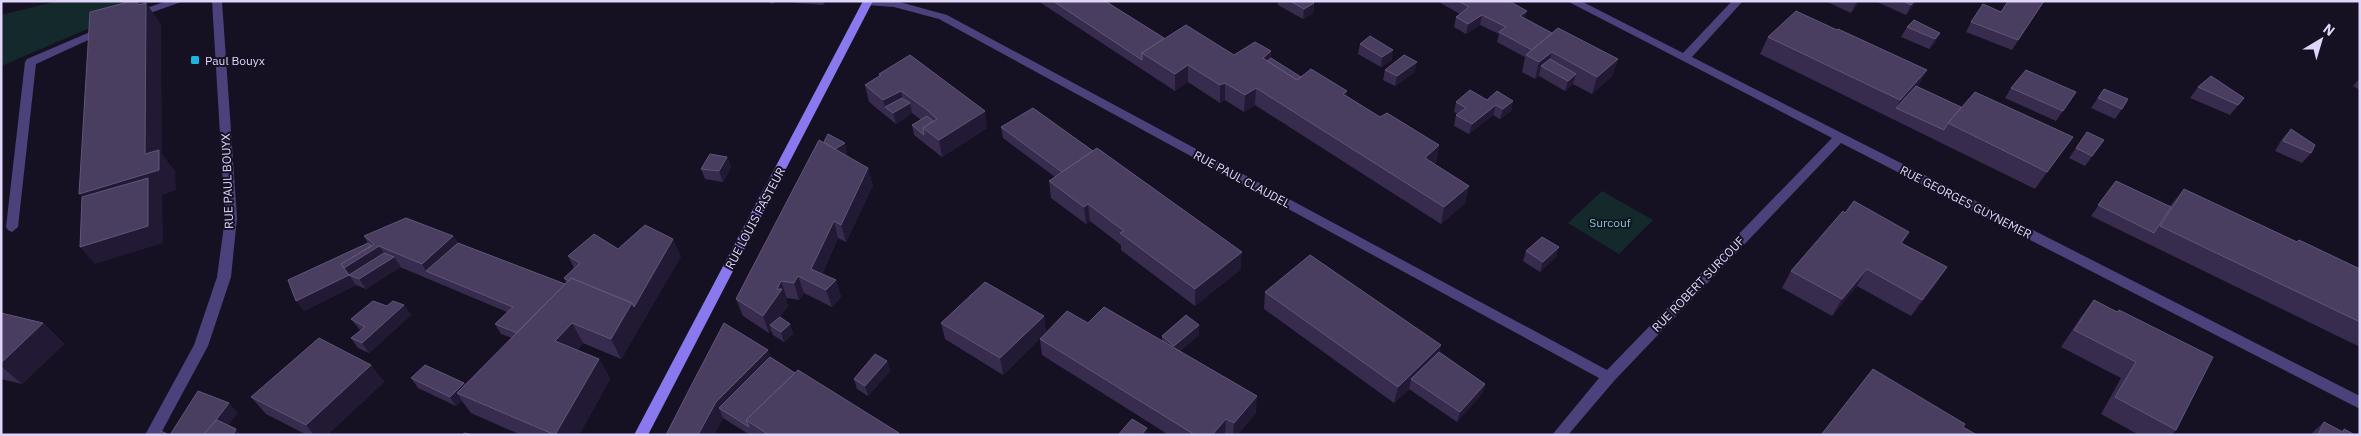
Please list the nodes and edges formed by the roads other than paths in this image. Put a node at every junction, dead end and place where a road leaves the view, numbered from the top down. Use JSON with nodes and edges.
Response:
{"nodes":[{"id":1,"x":179,"y":1,"type":"edge"},
{"id":2,"x":217,"y":1,"type":"edge"},
{"id":3,"x":1572,"y":1,"type":"edge"},
{"id":4,"x":1738,"y":1,"type":"edge"},
{"id":5,"x":868,"y":2,"type":"edge"},
{"id":6,"x":1685,"y":58,"type":"junction"},
{"id":7,"x":1840,"y":137,"type":"junction"},
{"id":8,"x":12,"y":227,"type":"dead end"},
{"id":9,"x":1609,"y":377,"type":"junction"},
{"id":10,"x":2360,"y":403,"type":"edge"},
{"id":11,"x":152,"y":435,"type":"edge"},
{"id":12,"x":641,"y":435,"type":"edge"},
{"id":13,"x":1559,"y":435,"type":"edge"}],
"edges":[{"from":1,"to":8,"type":"street"},
{"from":2,"to":11,"type":"street","name":"RUE PAUL BOUYX"},
{"from":3,"to":6,"type":"street","name":"RUE GEORGES GUYNEMER"},
{"from":4,"to":6,"type":"street"},
{"from":5,"to":9,"type":"street","name":"RUE PAUL CLAUDEL"},
{"from":5,"to":12,"type":"main road","name":"RUE LOUIS PASTEUR"},
{"from":6,"to":7,"type":"street","name":"RUE GEORGES GUYNEMER"},
{"from":7,"to":9,"type":"street","name":"RUE ROBERT SURCOUF"},
{"from":7,"to":10,"type":"street","name":"RUE GEORGES GUYNEMER"},
{"from":9,"to":13,"type":"street","name":"RUE ROBERT SURCOUF"}]}
